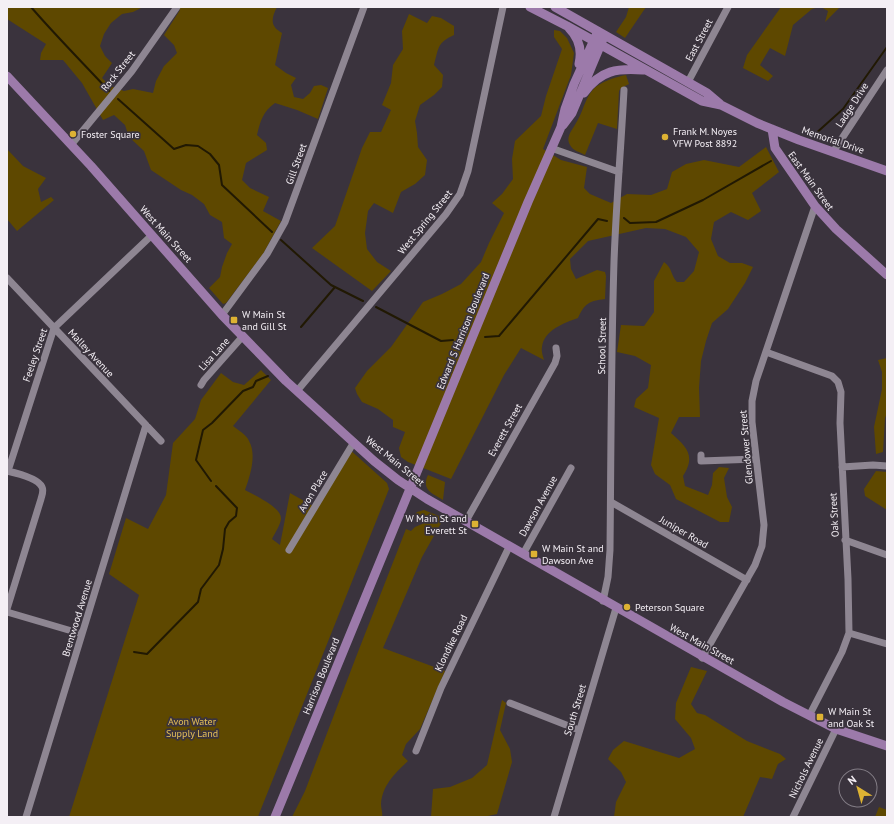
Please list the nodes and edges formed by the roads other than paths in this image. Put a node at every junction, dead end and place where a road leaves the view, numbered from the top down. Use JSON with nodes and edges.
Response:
{"nodes":[{"id":1,"x":177,"y":7,"type":"edge"},
{"id":2,"x":364,"y":7,"type":"edge"},
{"id":3,"x":503,"y":7,"type":"edge"},
{"id":4,"x":530,"y":7,"type":"edge"},
{"id":5,"x":555,"y":7,"type":"edge"},
{"id":6,"x":728,"y":7,"type":"edge"},
{"id":7,"x":567,"y":26,"type":"junction"},
{"id":8,"x":602,"y":33,"type":"junction"},
{"id":9,"x":596,"y":42,"type":"junction"},
{"id":10,"x":646,"y":70,"type":"junction"},
{"id":11,"x":887,"y":70,"type":"edge"},
{"id":12,"x":7,"y":76,"type":"edge"},
{"id":13,"x":688,"y":82,"type":"junction"},
{"id":14,"x":574,"y":84,"type":"junction"},
{"id":15,"x":624,"y":90,"type":"dead end"},
{"id":16,"x":721,"y":105,"type":"junction"},
{"id":17,"x":572,"y":113,"type":"junction"},
{"id":18,"x":560,"y":127,"type":"junction"},
{"id":19,"x":772,"y":129,"type":"junction"},
{"id":20,"x":71,"y":145,"type":"junction"},
{"id":21,"x":551,"y":148,"type":"junction"},
{"id":22,"x":833,"y":152,"type":"junction"},
{"id":23,"x":887,"y":170,"type":"edge"},
{"id":24,"x":619,"y":172,"type":"junction"},
{"id":25,"x":815,"y":206,"type":"junction"},
{"id":26,"x":152,"y":235,"type":"junction"},
{"id":27,"x":887,"y":276,"type":"edge"},
{"id":28,"x":7,"y":278,"type":"edge"},
{"id":29,"x":222,"y":314,"type":"junction"},
{"id":30,"x":54,"y":328,"type":"junction"},
{"id":31,"x":243,"y":336,"type":"junction"},
{"id":32,"x":556,"y":348,"type":"dead end"},
{"id":33,"x":766,"y":352,"type":"junction"},
{"id":34,"x":201,"y":385,"type":"dead end"},
{"id":35,"x":297,"y":391,"type":"junction"},
{"id":36,"x":146,"y":425,"type":"junction"},
{"id":37,"x":161,"y":441,"type":"dead end"},
{"id":38,"x":354,"y":442,"type":"junction"},
{"id":39,"x":701,"y":454,"type":"dead end"},
{"id":40,"x":756,"y":459,"type":"junction"},
{"id":41,"x":887,"y":466,"type":"edge"},
{"id":42,"x":842,"y":467,"type":"junction"},
{"id":43,"x":571,"y":468,"type":"dead end"},
{"id":44,"x":8,"y":471,"type":"edge"},
{"id":45,"x":411,"y":489,"type":"junction"},
{"id":46,"x":611,"y":502,"type":"junction"},
{"id":47,"x":466,"y":521,"type":"junction"},
{"id":48,"x":845,"y":540,"type":"junction"},
{"id":49,"x":388,"y":543,"type":"joint"},
{"id":50,"x":509,"y":546,"type":"junction"},
{"id":51,"x":289,"y":550,"type":"dead end"},
{"id":52,"x":523,"y":554,"type":"junction"},
{"id":53,"x":887,"y":555,"type":"edge"},
{"id":54,"x":747,"y":580,"type":"junction"},
{"id":55,"x":603,"y":601,"type":"junction"},
{"id":56,"x":616,"y":608,"type":"junction"},
{"id":57,"x":7,"y":609,"type":"edge"},
{"id":58,"x":7,"y":612,"type":"edge"},
{"id":59,"x":849,"y":633,"type":"junction"},
{"id":60,"x":82,"y":634,"type":"junction"},
{"id":61,"x":887,"y":644,"type":"edge"},
{"id":62,"x":702,"y":658,"type":"junction"},
{"id":63,"x":510,"y":703,"type":"dead end"},
{"id":64,"x":809,"y":716,"type":"junction"},
{"id":65,"x":836,"y":729,"type":"junction"},
{"id":66,"x":580,"y":730,"type":"junction"},
{"id":67,"x":887,"y":746,"type":"edge"},
{"id":68,"x":416,"y":751,"type":"dead end"},
{"id":69,"x":26,"y":817,"type":"edge"},
{"id":70,"x":275,"y":817,"type":"edge"},
{"id":71,"x":554,"y":817,"type":"edge"},
{"id":72,"x":793,"y":817,"type":"edge"}],
"edges":[{"from":1,"to":20,"type":"street","name":"Rock Street"},
{"from":2,"to":29,"type":"street","name":"Gill Street"},
{"from":3,"to":35,"type":"street","name":"West Spring Street"},
{"from":4,"to":7,"type":"main road"},
{"from":5,"to":8,"type":"main road"},
{"from":6,"to":13,"type":"street","name":"East Street"},
{"from":7,"to":9,"type":"main road"},
{"from":7,"to":14,"type":"main road"},
{"from":8,"to":9,"type":"main road","name":"Edward S Harrison Boulevard"},
{"from":8,"to":13,"type":"main road"},
{"from":9,"to":10,"type":"main road"},
{"from":9,"to":14,"type":"main road","name":"Edward S Harrison Boulevard"},
{"from":9,"to":17,"type":"main road","name":"Edward S Harrison Boulevard"},
{"from":10,"to":16,"type":"main road"},
{"from":10,"to":17,"type":"main road"},
{"from":11,"to":22,"type":"street","name":"Ladge Drive"},
{"from":12,"to":20,"type":"main road","name":"West Main Street"},
{"from":13,"to":16,"type":"main road"},
{"from":14,"to":18,"type":"main road","name":"Edward S Harrison Boulevard"},
{"from":15,"to":24,"type":"street","name":"School Street"},
{"from":16,"to":19,"type":"main road"},
{"from":17,"to":18,"type":"main road","name":"Edward S Harrison Boulevard"},
{"from":18,"to":21,"type":"main road","name":"Edward S Harrison Boulevard"},
{"from":19,"to":22,"type":"main road","name":"Memorial Drive"},
{"from":19,"to":25,"type":"main road","name":"East Main Street"},
{"from":20,"to":26,"type":"main road","name":"West Main Street"},
{"from":21,"to":24,"type":"street"},
{"from":21,"to":45,"type":"main road","name":"Edward S Harrison Boulevard"},
{"from":22,"to":23,"type":"main road","name":"Memorial Drive"},
{"from":24,"to":46,"type":"street","name":"School Street"},
{"from":25,"to":27,"type":"main road","name":"East Main Street"},
{"from":25,"to":33,"type":"street","name":"Glendower Street"},
{"from":26,"to":29,"type":"main road","name":"West Main Street"},
{"from":26,"to":30,"type":"street","name":"Feeley Street"},
{"from":28,"to":30,"type":"street","name":"Malley Avenue"},
{"from":29,"to":31,"type":"main road","name":"West Main Street"},
{"from":30,"to":36,"type":"street","name":"Malley Avenue"},
{"from":30,"to":44,"type":"street","name":"Feeley Street"},
{"from":31,"to":34,"type":"street","name":"Lisa Lane"},
{"from":31,"to":35,"type":"main road","name":"West Main Street"},
{"from":32,"to":47,"type":"street","name":"Everett Street"},
{"from":33,"to":40,"type":"street","name":"Glendower Street"},
{"from":33,"to":42,"type":"street","name":"Oak Street"},
{"from":35,"to":38,"type":"main road","name":"West Main Street"},
{"from":36,"to":37,"type":"street","name":"Malley Avenue"},
{"from":36,"to":60,"type":"street","name":"Brentwood Avenue"},
{"from":38,"to":45,"type":"main road","name":"West Main Street"},
{"from":38,"to":51,"type":"street","name":"Avon Place"},
{"from":39,"to":40,"type":"street"},
{"from":40,"to":54,"type":"street","name":"Glendower Street"},
{"from":41,"to":42,"type":"street"},
{"from":42,"to":48,"type":"street","name":"Oak Street"},
{"from":43,"to":52,"type":"street","name":"Dawson Avenue"},
{"from":44,"to":57,"type":"street"},
{"from":45,"to":47,"type":"main road","name":"West Main Street"},
{"from":45,"to":49,"type":"main road","name":"Edward S Harrison Boulevard"},
{"from":46,"to":54,"type":"street","name":"Juniper Road"},
{"from":46,"to":55,"type":"street","name":"School Street"},
{"from":47,"to":50,"type":"main road","name":"West Main Street"},
{"from":48,"to":53,"type":"street"},
{"from":48,"to":59,"type":"street","name":"Oak Street"},
{"from":49,"to":70,"type":"main road","name":"Harrison Boulevard"},
{"from":50,"to":52,"type":"main road","name":"West Main Street"},
{"from":50,"to":68,"type":"street","name":"Klondike Road"},
{"from":52,"to":55,"type":"main road","name":"West Main Street"},
{"from":54,"to":62,"type":"street","name":"Glendower Street"},
{"from":55,"to":56,"type":"main road","name":"West Main Street"},
{"from":56,"to":62,"type":"main road","name":"West Main Street"},
{"from":56,"to":66,"type":"street","name":"South Street"},
{"from":58,"to":60,"type":"street"},
{"from":59,"to":61,"type":"street"},
{"from":59,"to":64,"type":"street","name":"Oak Street"},
{"from":60,"to":69,"type":"street","name":"Brentwood Avenue"},
{"from":62,"to":64,"type":"main road","name":"West Main Street"},
{"from":63,"to":66,"type":"street"},
{"from":64,"to":65,"type":"main road","name":"West Main Street"},
{"from":65,"to":67,"type":"main road","name":"West Main Street"},
{"from":65,"to":72,"type":"street","name":"Nichols Avenue"},
{"from":66,"to":71,"type":"street","name":"South Street"}]}
